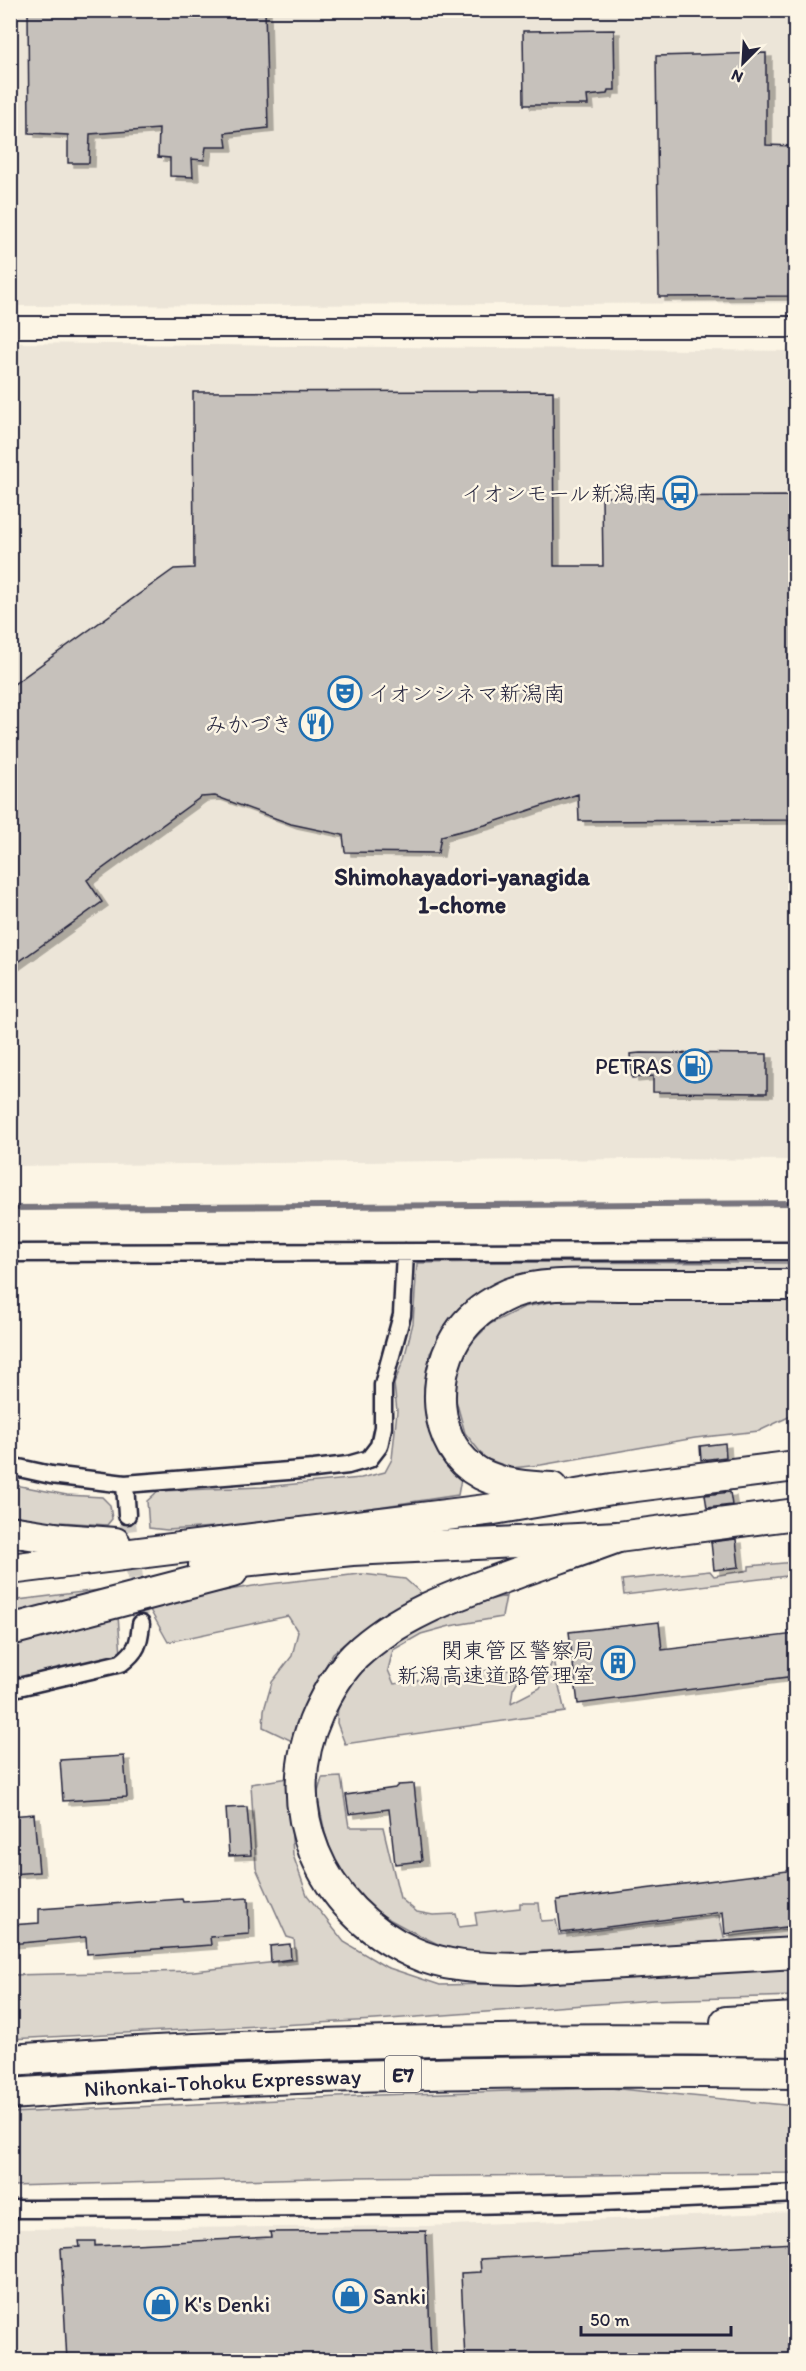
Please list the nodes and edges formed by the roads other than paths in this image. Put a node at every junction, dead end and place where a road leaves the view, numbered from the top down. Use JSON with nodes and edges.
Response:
{"nodes":[{"id":1,"x":10,"y":327,"type":"edge"},
{"id":2,"x":795,"y":327,"type":"edge"},
{"id":3,"x":795,"y":1251,"type":"edge"},
{"id":4,"x":405,"y":1252,"type":"junction"},
{"id":5,"x":10,"y":1253,"type":"edge"},
{"id":6,"x":795,"y":1285,"type":"edge"},
{"id":7,"x":10,"y":1466,"type":"edge"},
{"id":8,"x":795,"y":1466,"type":"edge"},
{"id":9,"x":125,"y":1484,"type":"junction"},
{"id":10,"x":612,"y":1489,"type":"junction"},
{"id":11,"x":795,"y":1514,"type":"edge"},
{"id":12,"x":127,"y":1515,"type":"tunnel mouth"},
{"id":13,"x":10,"y":1531,"type":"edge"},
{"id":14,"x":618,"y":1537,"type":"junction"},
{"id":15,"x":234,"y":1541,"type":"junction"},
{"id":16,"x":302,"y":1555,"type":"junction"},
{"id":17,"x":10,"y":1569,"type":"edge"},
{"id":18,"x":10,"y":1586,"type":"edge"},
{"id":19,"x":141,"y":1624,"type":"tunnel mouth"},
{"id":20,"x":10,"y":1630,"type":"edge"},
{"id":21,"x":10,"y":1689,"type":"edge"},
{"id":22,"x":795,"y":1953,"type":"edge"},
{"id":23,"x":795,"y":2018,"type":"edge"},
{"id":24,"x":460,"y":2039,"type":"junction"},
{"id":25,"x":795,"y":2041,"type":"edge"},
{"id":26,"x":10,"y":2060,"type":"edge"},
{"id":27,"x":795,"y":2075,"type":"edge"},
{"id":28,"x":10,"y":2094,"type":"edge"},
{"id":29,"x":795,"y":2194,"type":"edge"},
{"id":30,"x":10,"y":2209,"type":"edge"}],
"edges":[{"from":1,"to":2,"type":"street"},
{"from":3,"to":4,"type":"street"},
{"from":4,"to":5,"type":"street"},
{"from":4,"to":9,"type":"street"},
{"from":6,"to":10,"type":"highway"},
{"from":7,"to":9,"type":"street"},
{"from":8,"to":10,"type":"highway"},
{"from":9,"to":12,"type":"street"},
{"from":10,"to":15,"type":"highway"},
{"from":11,"to":14,"type":"highway"},
{"from":13,"to":15,"type":"highway"},
{"from":14,"to":16,"type":"highway"},
{"from":14,"to":22,"type":"highway"},
{"from":15,"to":17,"type":"highway"},
{"from":16,"to":18,"type":"highway"},
{"from":16,"to":20,"type":"highway"},
{"from":19,"to":21,"type":"street"},
{"from":23,"to":24,"type":"highway"},
{"from":24,"to":25,"type":"highway","name":"Nihonkai-Tohoku Expressway","number":"E7"},
{"from":24,"to":26,"type":"highway","name":"Nihonkai-Tohoku Expressway","number":"E7"},
{"from":27,"to":28,"type":"highway","name":"Nihonkai-Tohoku Expressway","number":"E7"},
{"from":29,"to":30,"type":"street"}]}
